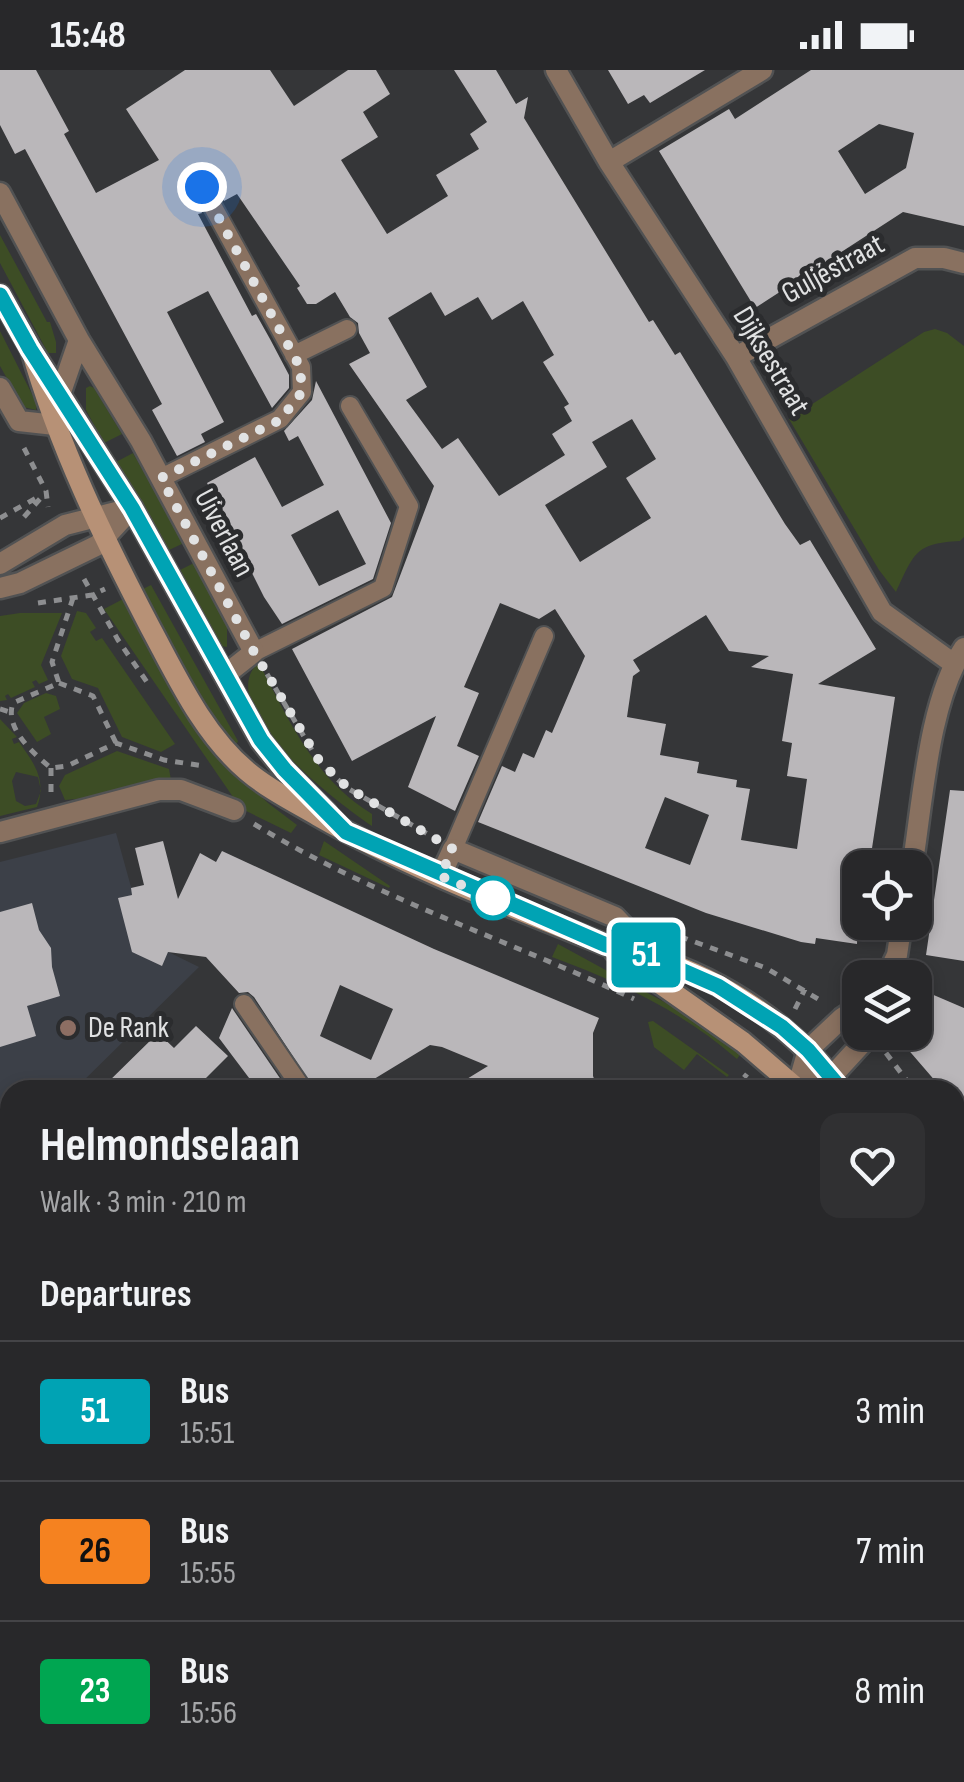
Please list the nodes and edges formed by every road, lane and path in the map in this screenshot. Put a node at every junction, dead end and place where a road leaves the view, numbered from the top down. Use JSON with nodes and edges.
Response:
{"nodes":[{"id":1,"x":556,"y":70,"type":"edge"},
{"id":2,"x":762,"y":70,"type":"edge"},
{"id":3,"x":609,"y":162,"type":"junction"},
{"id":4,"x":202,"y":187,"type":"dead end"},
{"id":5,"x":0,"y":193,"type":"edge"},
{"id":6,"x":964,"y":263,"type":"edge"},
{"id":7,"x":0,"y":295,"type":"edge"},
{"id":8,"x":347,"y":329,"type":"dead end"},
{"id":9,"x":79,"y":340,"type":"junction"},
{"id":10,"x":30,"y":349,"type":"junction"},
{"id":11,"x":294,"y":356,"type":"junction"},
{"id":12,"x":736,"y":357,"type":"junction"},
{"id":13,"x":0,"y":388,"type":"edge"},
{"id":14,"x":61,"y":392,"type":"junction"},
{"id":15,"x":350,"y":406,"type":"dead end"},
{"id":16,"x":19,"y":421,"type":"junction"},
{"id":17,"x":56,"y":425,"type":"junction"},
{"id":18,"x":161,"y":478,"type":"junction"},
{"id":19,"x":46,"y":491,"type":"junction"},
{"id":20,"x":132,"y":508,"type":"junction"},
{"id":21,"x":0,"y":518,"type":"edge"},
{"id":22,"x":94,"y":518,"type":"junction"},
{"id":23,"x":54,"y":519,"type":"dead end"},
{"id":24,"x":105,"y":541,"type":"junction"},
{"id":25,"x":0,"y":564,"type":"edge"},
{"id":26,"x":0,"y":588,"type":"edge"},
{"id":27,"x":107,"y":588,"type":"dead end"},
{"id":28,"x":73,"y":598,"type":"junction"},
{"id":29,"x":34,"y":603,"type":"dead end"},
{"id":30,"x":544,"y":636,"type":"dead end"},
{"id":31,"x":254,"y":652,"type":"junction"},
{"id":32,"x":959,"y":656,"type":"edge"},
{"id":33,"x":225,"y":676,"type":"junction"},
{"id":34,"x":58,"y":682,"type":"junction"},
{"id":35,"x":0,"y":709,"type":"edge"},
{"id":36,"x":10,"y":712,"type":"junction"},
{"id":37,"x":116,"y":743,"type":"junction"},
{"id":38,"x":204,"y":766,"type":"dead end"},
{"id":39,"x":234,"y":810,"type":"joint"},
{"id":40,"x":0,"y":832,"type":"edge"},
{"id":41,"x":346,"y":832,"type":"junction"},
{"id":42,"x":453,"y":849,"type":"junction"},
{"id":43,"x":915,"y":850,"type":"edge"},
{"id":44,"x":440,"y":876,"type":"junction"},
{"id":45,"x":482,"y":925,"type":"dead end"},
{"id":46,"x":662,"y":930,"type":"dead end"},
{"id":47,"x":479,"y":934,"type":"junction"},
{"id":48,"x":606,"y":945,"type":"junction"},
{"id":49,"x":654,"y":958,"type":"junction"},
{"id":50,"x":766,"y":968,"type":"junction"},
{"id":51,"x":760,"y":980,"type":"dead end"},
{"id":52,"x":244,"y":1004,"type":"dead end"},
{"id":53,"x":650,"y":1006,"type":"dead end"},
{"id":54,"x":842,"y":1018,"type":"joint"},
{"id":55,"x":808,"y":1050,"type":"junction"},
{"id":56,"x":859,"y":1050,"type":"edge"},
{"id":57,"x":738,"y":1064,"type":"dead end"},
{"id":58,"x":296,"y":1080,"type":"edge"},
{"id":59,"x":742,"y":1080,"type":"edge"},
{"id":60,"x":788,"y":1080,"type":"edge"},
{"id":61,"x":800,"y":1080,"type":"edge"},
{"id":62,"x":834,"y":1080,"type":"edge"},
{"id":63,"x":839,"y":1080,"type":"edge"}],
"edges":[{"from":1,"to":3,"type":"street","name":"Dijksestraat"},
{"from":2,"to":3,"type":"street"},
{"from":3,"to":12,"type":"street","name":"Dijksestraat"},
{"from":4,"to":11,"type":"lane"},
{"from":5,"to":9,"type":"street","name":"Uiverlaan"},
{"from":6,"to":12,"type":"street","name":"Guljéstraat"},
{"from":7,"to":10,"type":"main road"},
{"from":8,"to":11,"type":"lane"},
{"from":9,"to":14,"type":"street"},
{"from":9,"to":18,"type":"street","name":"Uiverlaan"},
{"from":10,"to":14,"type":"main road"},
{"from":10,"to":17,"type":"main road"},
{"from":11,"to":18,"type":"lane"},
{"from":12,"to":32,"type":"street","name":"Dijksestraat"},
{"from":13,"to":16,"type":"street"},
{"from":14,"to":20,"type":"main road"},
{"from":15,"to":31,"type":"lane"},
{"from":16,"to":17,"type":"street"},
{"from":16,"to":19,"type":"path"},
{"from":17,"to":22,"type":"main road"},
{"from":18,"to":31,"type":"street","name":"Uiverlaan"},
{"from":19,"to":21,"type":"path"},
{"from":19,"to":23,"type":"path"},
{"from":20,"to":22,"type":"street"},
{"from":20,"to":24,"type":"street"},
{"from":20,"to":33,"type":"main road"},
{"from":22,"to":24,"type":"main road"},
{"from":22,"to":25,"type":"street"},
{"from":24,"to":26,"type":"street"},
{"from":24,"to":41,"type":"main road"},
{"from":27,"to":28,"type":"path"},
{"from":28,"to":29,"type":"path"},
{"from":28,"to":34,"type":"path"},
{"from":30,"to":42,"type":"lane"},
{"from":31,"to":33,"type":"street"},
{"from":31,"to":42,"type":"path"},
{"from":32,"to":43,"type":"street"},
{"from":33,"to":41,"type":"main road"},
{"from":34,"to":36,"type":"path"},
{"from":34,"to":37,"type":"path"},
{"from":35,"to":36,"type":"path"},
{"from":36,"to":37,"type":"path"},
{"from":37,"to":38,"type":"path"},
{"from":39,"to":40,"type":"street"},
{"from":39,"to":47,"type":"path"},
{"from":41,"to":44,"type":"main road"},
{"from":42,"to":44,"type":"street"},
{"from":42,"to":49,"type":"street"},
{"from":44,"to":48,"type":"main road"},
{"from":45,"to":47,"type":"path"},
{"from":46,"to":50,"type":"path"},
{"from":47,"to":53,"type":"path"},
{"from":48,"to":49,"type":"main road"},
{"from":48,"to":60,"type":"main road"},
{"from":49,"to":55,"type":"main road"},
{"from":50,"to":51,"type":"path"},
{"from":50,"to":54,"type":"path"},
{"from":52,"to":58,"type":"lane"},
{"from":54,"to":55,"type":"street"},
{"from":55,"to":61,"type":"street"},
{"from":55,"to":62,"type":"main road"},
{"from":56,"to":63,"type":"street"},
{"from":57,"to":59,"type":"path"}]}
